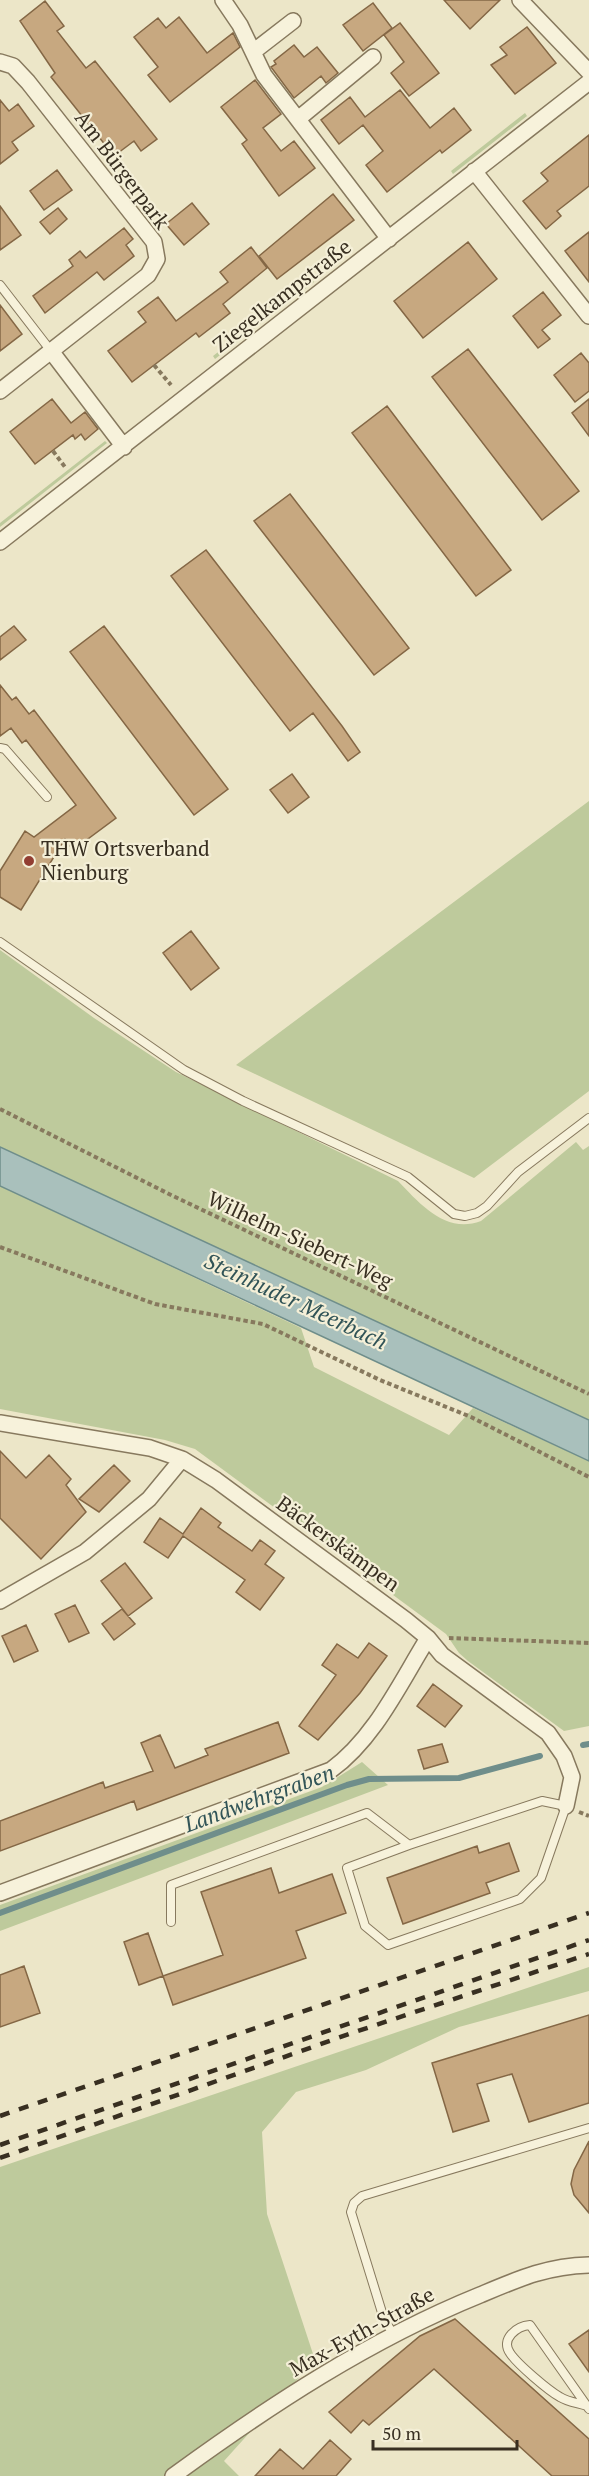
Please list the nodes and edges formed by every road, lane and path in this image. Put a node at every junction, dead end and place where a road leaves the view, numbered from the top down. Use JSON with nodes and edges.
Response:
{"nodes":[{"id":1,"x":223,"y":0,"type":"edge"},
{"id":2,"x":520,"y":0,"type":"edge"},
{"id":3,"x":293,"y":21,"type":"dead end"},
{"id":4,"x":253,"y":52,"type":"junction"},
{"id":5,"x":373,"y":57,"type":"dead end"},
{"id":6,"x":0,"y":62,"type":"edge"},
{"id":7,"x":589,"y":72,"type":"edge"},
{"id":8,"x":589,"y":82,"type":"edge"},
{"id":9,"x":298,"y":119,"type":"junction"},
{"id":10,"x":474,"y":171,"type":"junction"},
{"id":11,"x":389,"y":239,"type":"junction"},
{"id":12,"x":0,"y":285,"type":"edge"},
{"id":13,"x":589,"y":316,"type":"edge"},
{"id":14,"x":51,"y":351,"type":"junction"},
{"id":15,"x":154,"y":365,"type":"dead end"},
{"id":16,"x":171,"y":385,"type":"dead end"},
{"id":17,"x":0,"y":391,"type":"edge"},
{"id":18,"x":124,"y":447,"type":"junction"},
{"id":19,"x":53,"y":451,"type":"dead end"},
{"id":20,"x":65,"y":467,"type":"dead end"},
{"id":21,"x":0,"y":542,"type":"edge"},
{"id":22,"x":0,"y":748,"type":"edge"},
{"id":23,"x":46,"y":797,"type":"dead end"},
{"id":24,"x":0,"y":942,"type":"edge"},
{"id":25,"x":0,"y":1109,"type":"edge"},
{"id":26,"x":589,"y":1118,"type":"edge"},
{"id":27,"x":0,"y":1247,"type":"edge"},
{"id":28,"x":589,"y":1394,"type":"edge"},
{"id":29,"x":0,"y":1423,"type":"edge"},
{"id":30,"x":182,"y":1459,"type":"junction"},
{"id":31,"x":589,"y":1477,"type":"edge"},
{"id":32,"x":0,"y":1601,"type":"edge"},
{"id":33,"x":428,"y":1638,"type":"junction"},
{"id":34,"x":589,"y":1643,"type":"edge"},
{"id":35,"x":566,"y":1806,"type":"junction"},
{"id":36,"x":409,"y":1845,"type":"junction"},
{"id":37,"x":0,"y":1893,"type":"edge"},
{"id":38,"x":171,"y":1922,"type":"dead end"},
{"id":39,"x":589,"y":2128,"type":"edge"},
{"id":40,"x":589,"y":2265,"type":"edge"},
{"id":41,"x":393,"y":2334,"type":"junction"},
{"id":42,"x":588,"y":2408,"type":"edge"},
{"id":43,"x":173,"y":2476,"type":"edge"}],
"edges":[{"from":1,"to":4,"type":"street"},
{"from":2,"to":7,"type":"street"},
{"from":3,"to":4,"type":"street"},
{"from":4,"to":9,"type":"street"},
{"from":5,"to":9,"type":"street"},
{"from":6,"to":14,"type":"street","name":"Am Bürgerpark"},
{"from":8,"to":10,"type":"street","name":"Ziegelkampstraße"},
{"from":9,"to":11,"type":"street"},
{"from":10,"to":11,"type":"street","name":"Ziegelkampstraße"},
{"from":10,"to":13,"type":"street"},
{"from":11,"to":18,"type":"street","name":"Ziegelkampstraße"},
{"from":12,"to":14,"type":"lane"},
{"from":14,"to":17,"type":"street","name":"Am Bürgerpark"},
{"from":14,"to":18,"type":"street"},
{"from":15,"to":16,"type":"path"},
{"from":18,"to":21,"type":"street","name":"Ziegelkampstraße"},
{"from":19,"to":20,"type":"path"},
{"from":22,"to":23,"type":"lane"},
{"from":24,"to":26,"type":"lane"},
{"from":25,"to":28,"type":"path","name":"Wilhelm-Siebert-Weg"},
{"from":27,"to":31,"type":"path"},
{"from":29,"to":30,"type":"street","name":"Bäckerskämpen"},
{"from":30,"to":32,"type":"street"},
{"from":30,"to":33,"type":"street","name":"Bäckerskämpen"},
{"from":33,"to":34,"type":"path"},
{"from":33,"to":35,"type":"street","name":"Bäckerskämpen"},
{"from":33,"to":37,"type":"street"},
{"from":35,"to":36,"type":"lane"},
{"from":35,"to":36,"type":"lane"},
{"from":36,"to":38,"type":"lane"},
{"from":39,"to":41,"type":"lane"},
{"from":40,"to":41,"type":"street","name":"Max-Eyth-Straße"},
{"from":41,"to":43,"type":"street","name":"Max-Eyth-Straße"},
{"from":42,"to":42,"type":"lane"}]}
